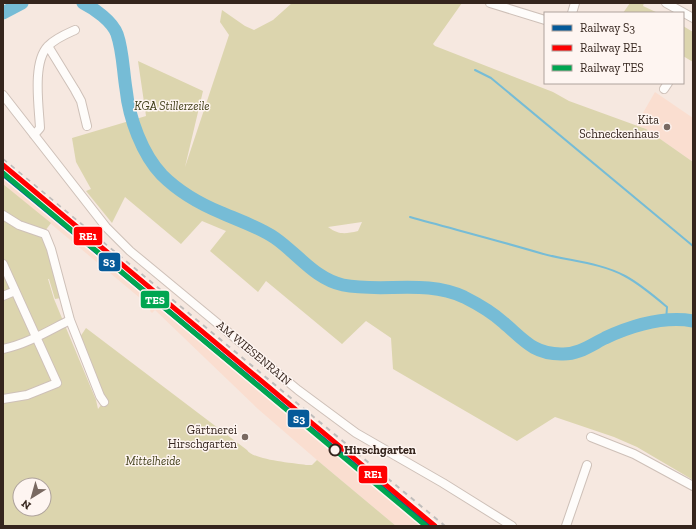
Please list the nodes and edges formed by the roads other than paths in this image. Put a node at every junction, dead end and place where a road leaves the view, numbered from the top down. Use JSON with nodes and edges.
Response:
{"nodes":[{"id":1,"x":490,"y":3,"type":"edge"},
{"id":2,"x":666,"y":3,"type":"edge"},
{"id":3,"x":682,"y":12,"type":"edge"},
{"id":4,"x":684,"y":13,"type":"edge"},
{"id":5,"x":693,"y":18,"type":"edge"},
{"id":6,"x":544,"y":20,"type":"edge"},
{"id":7,"x":75,"y":30,"type":"dead end"},
{"id":8,"x":48,"y":46,"type":"junction"},
{"id":9,"x":3,"y":95,"type":"edge"},
{"id":10,"x":88,"y":126,"type":"dead end"},
{"id":11,"x":34,"y":135,"type":"junction"},
{"id":12,"x":3,"y":215,"type":"edge"},
{"id":13,"x":3,"y":264,"type":"edge"},
{"id":14,"x":15,"y":291,"type":"junction"},
{"id":15,"x":3,"y":296,"type":"edge"},
{"id":16,"x":70,"y":320,"type":"junction"},
{"id":17,"x":36,"y":338,"type":"junction"},
{"id":18,"x":3,"y":349,"type":"edge"},
{"id":19,"x":3,"y":399,"type":"edge"},
{"id":20,"x":104,"y":402,"type":"dead end"},
{"id":21,"x":591,"y":438,"type":"dead end"},
{"id":22,"x":587,"y":465,"type":"dead end"},
{"id":23,"x":693,"y":486,"type":"edge"},
{"id":24,"x":512,"y":526,"type":"edge"},
{"id":25,"x":566,"y":526,"type":"edge"}],
"edges":[{"from":1,"to":6,"type":"street"},
{"from":2,"to":3,"type":"street"},
{"from":4,"to":5,"type":"street"},
{"from":7,"to":8,"type":"street"},
{"from":8,"to":10,"type":"street"},
{"from":8,"to":11,"type":"street"},
{"from":9,"to":11,"type":"street","name":"AM WIESENRAIN"},
{"from":11,"to":24,"type":"street","name":"AM WIESENRAIN"},
{"from":12,"to":16,"type":"street"},
{"from":13,"to":14,"type":"street"},
{"from":14,"to":15,"type":"street"},
{"from":14,"to":17,"type":"street"},
{"from":16,"to":17,"type":"street"},
{"from":16,"to":20,"type":"street"},
{"from":17,"to":18,"type":"street"},
{"from":17,"to":19,"type":"street"},
{"from":21,"to":23,"type":"street"},
{"from":22,"to":25,"type":"street"}]}
